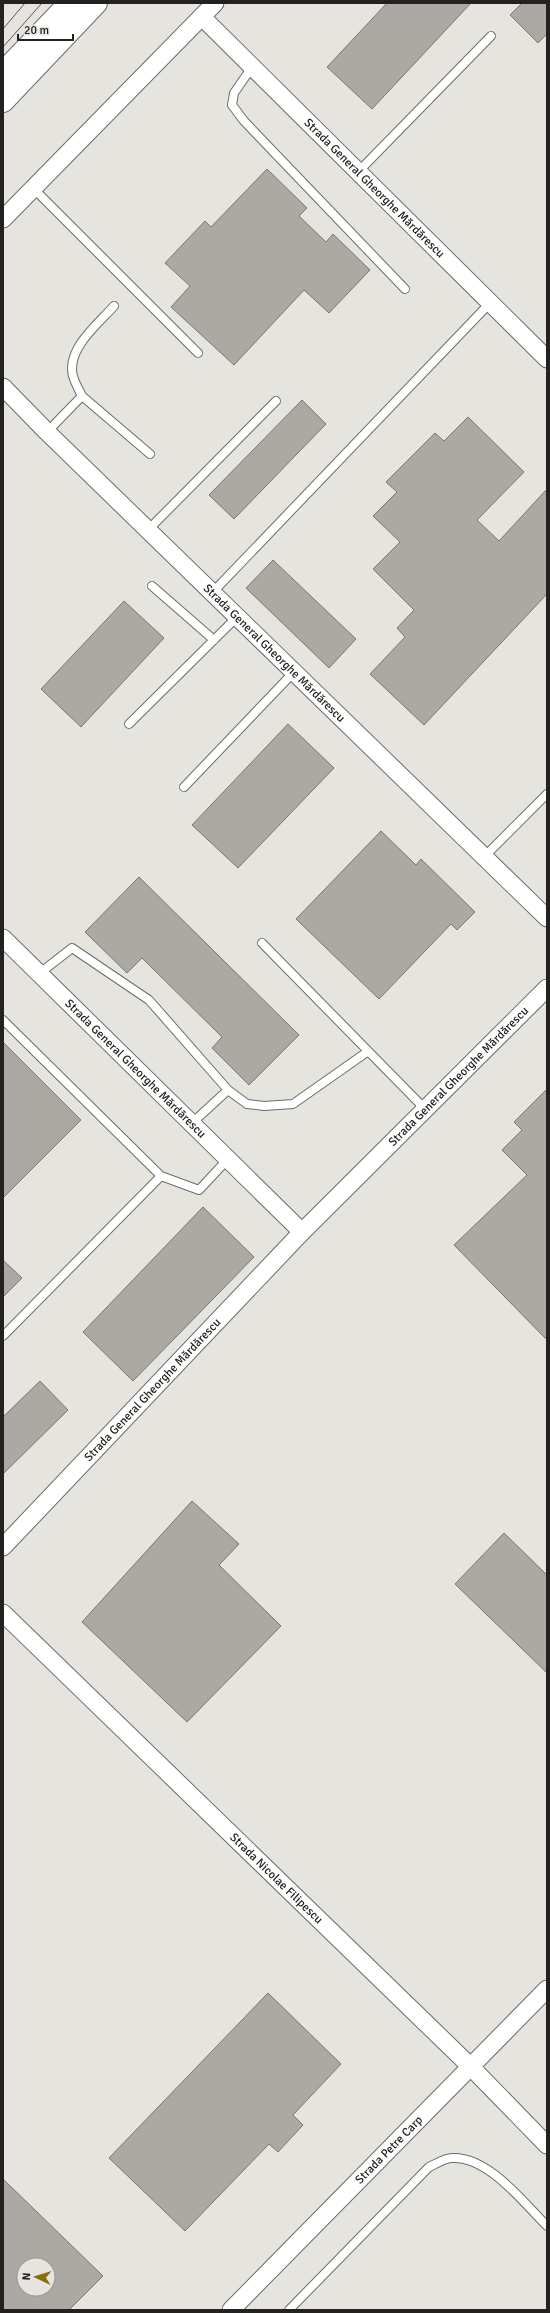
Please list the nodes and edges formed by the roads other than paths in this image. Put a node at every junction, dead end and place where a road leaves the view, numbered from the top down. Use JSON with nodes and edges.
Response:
{"nodes":[{"id":1,"x":70,"y":3,"type":"edge"},
{"id":2,"x":96,"y":3,"type":"edge"},
{"id":3,"x":215,"y":3,"type":"edge"},
{"id":4,"x":202,"y":17,"type":"junction"},
{"id":5,"x":491,"y":36,"type":"dead end"},
{"id":6,"x":252,"y":67,"type":"junction"},
{"id":7,"x":3,"y":72,"type":"edge"},
{"id":8,"x":3,"y":101,"type":"edge"},
{"id":9,"x":358,"y":172,"type":"junction"},
{"id":10,"x":32,"y":187,"type":"junction"},
{"id":11,"x":3,"y":219,"type":"edge"},
{"id":12,"x":405,"y":289,"type":"dead end"},
{"id":13,"x":490,"y":303,"type":"junction"},
{"id":14,"x":114,"y":306,"type":"dead end"},
{"id":15,"x":198,"y":353,"type":"dead end"},
{"id":16,"x":547,"y":359,"type":"edge"},
{"id":17,"x":3,"y":387,"type":"edge"},
{"id":18,"x":82,"y":396,"type":"junction"},
{"id":19,"x":276,"y":401,"type":"dead end"},
{"id":20,"x":47,"y":432,"type":"junction"},
{"id":21,"x":150,"y":454,"type":"dead end"},
{"id":22,"x":148,"y":530,"type":"junction"},
{"id":23,"x":152,"y":586,"type":"dead end"},
{"id":24,"x":212,"y":593,"type":"junction"},
{"id":25,"x":237,"y":617,"type":"junction"},
{"id":26,"x":214,"y":640,"type":"junction"},
{"id":27,"x":294,"y":672,"type":"junction"},
{"id":28,"x":129,"y":724,"type":"dead end"},
{"id":29,"x":184,"y":787,"type":"dead end"},
{"id":30,"x":547,"y":794,"type":"edge"},
{"id":31,"x":484,"y":857,"type":"junction"},
{"id":32,"x":547,"y":918,"type":"edge"},
{"id":33,"x":3,"y":938,"type":"edge"},
{"id":34,"x":262,"y":943,"type":"dead end"},
{"id":35,"x":40,"y":973,"type":"junction"},
{"id":36,"x":547,"y":988,"type":"edge"},
{"id":37,"x":3,"y":1020,"type":"edge"},
{"id":38,"x":367,"y":1052,"type":"junction"},
{"id":39,"x":228,"y":1090,"type":"junction"},
{"id":40,"x":426,"y":1110,"type":"junction"},
{"id":41,"x":192,"y":1123,"type":"junction"},
{"id":42,"x":228,"y":1159,"type":"junction"},
{"id":43,"x":161,"y":1176,"type":"junction"},
{"id":44,"x":302,"y":1232,"type":"junction"},
{"id":45,"x":3,"y":1336,"type":"edge"},
{"id":46,"x":3,"y":1547,"type":"edge"},
{"id":47,"x":3,"y":1613,"type":"edge"},
{"id":48,"x":547,"y":1989,"type":"edge"},
{"id":49,"x":471,"y":2067,"type":"junction"},
{"id":50,"x":547,"y":2145,"type":"edge"},
{"id":51,"x":547,"y":2226,"type":"edge"},
{"id":52,"x":231,"y":2310,"type":"edge"},
{"id":53,"x":290,"y":2310,"type":"edge"}],
"edges":[{"from":1,"to":7,"type":"main road"},
{"from":2,"to":8,"type":"main road"},
{"from":3,"to":4,"type":"street"},
{"from":4,"to":6,"type":"street","name":"Strada General Gheorghe Mărdărescu"},
{"from":4,"to":10,"type":"street"},
{"from":5,"to":9,"type":"lane"},
{"from":6,"to":9,"type":"street","name":"Strada General Gheorghe Mărdărescu"},
{"from":6,"to":12,"type":"lane"},
{"from":9,"to":13,"type":"street","name":"Strada General Gheorghe Mărdărescu"},
{"from":10,"to":11,"type":"street"},
{"from":10,"to":15,"type":"lane"},
{"from":13,"to":16,"type":"street","name":"Strada General Gheorghe Mărdărescu"},
{"from":13,"to":24,"type":"lane"},
{"from":14,"to":18,"type":"lane"},
{"from":17,"to":20,"type":"street","name":"Strada General Gheorghe Mărdărescu"},
{"from":18,"to":20,"type":"lane"},
{"from":18,"to":21,"type":"lane"},
{"from":19,"to":22,"type":"lane"},
{"from":20,"to":22,"type":"street","name":"Strada General Gheorghe Mărdărescu"},
{"from":22,"to":24,"type":"street","name":"Strada General Gheorghe Mărdărescu"},
{"from":23,"to":26,"type":"lane"},
{"from":24,"to":25,"type":"street","name":"Strada General Gheorghe Mărdărescu"},
{"from":25,"to":26,"type":"lane"},
{"from":25,"to":27,"type":"street","name":"Strada General Gheorghe Mărdărescu"},
{"from":26,"to":28,"type":"lane"},
{"from":27,"to":29,"type":"lane"},
{"from":27,"to":31,"type":"street","name":"Strada General Gheorghe Mărdărescu"},
{"from":30,"to":31,"type":"lane"},
{"from":31,"to":32,"type":"street","name":"Strada General Gheorghe Mărdărescu"},
{"from":33,"to":35,"type":"street","name":"Strada General Gheorghe Mărdărescu"},
{"from":34,"to":38,"type":"lane"},
{"from":35,"to":39,"type":"lane"},
{"from":35,"to":41,"type":"street","name":"Strada General Gheorghe Mărdărescu"},
{"from":36,"to":40,"type":"street","name":"Strada General Gheorghe Mărdărescu"},
{"from":37,"to":43,"type":"lane"},
{"from":38,"to":39,"type":"lane"},
{"from":38,"to":40,"type":"lane"},
{"from":39,"to":41,"type":"lane"},
{"from":40,"to":44,"type":"street","name":"Strada General Gheorghe Mărdărescu"},
{"from":41,"to":42,"type":"street","name":"Strada General Gheorghe Mărdărescu"},
{"from":42,"to":43,"type":"lane"},
{"from":42,"to":44,"type":"street","name":"Strada General Gheorghe Mărdărescu"},
{"from":43,"to":45,"type":"lane"},
{"from":44,"to":46,"type":"street","name":"Strada General Gheorghe Mărdărescu"},
{"from":47,"to":49,"type":"street","name":"Strada Nicolae Filipescu"},
{"from":48,"to":49,"type":"street","name":"Strada Petre Carp"},
{"from":49,"to":50,"type":"street","name":"Strada Nicolae Filipescu"},
{"from":49,"to":52,"type":"street","name":"Strada Petre Carp"},
{"from":51,"to":53,"type":"lane"}]}
